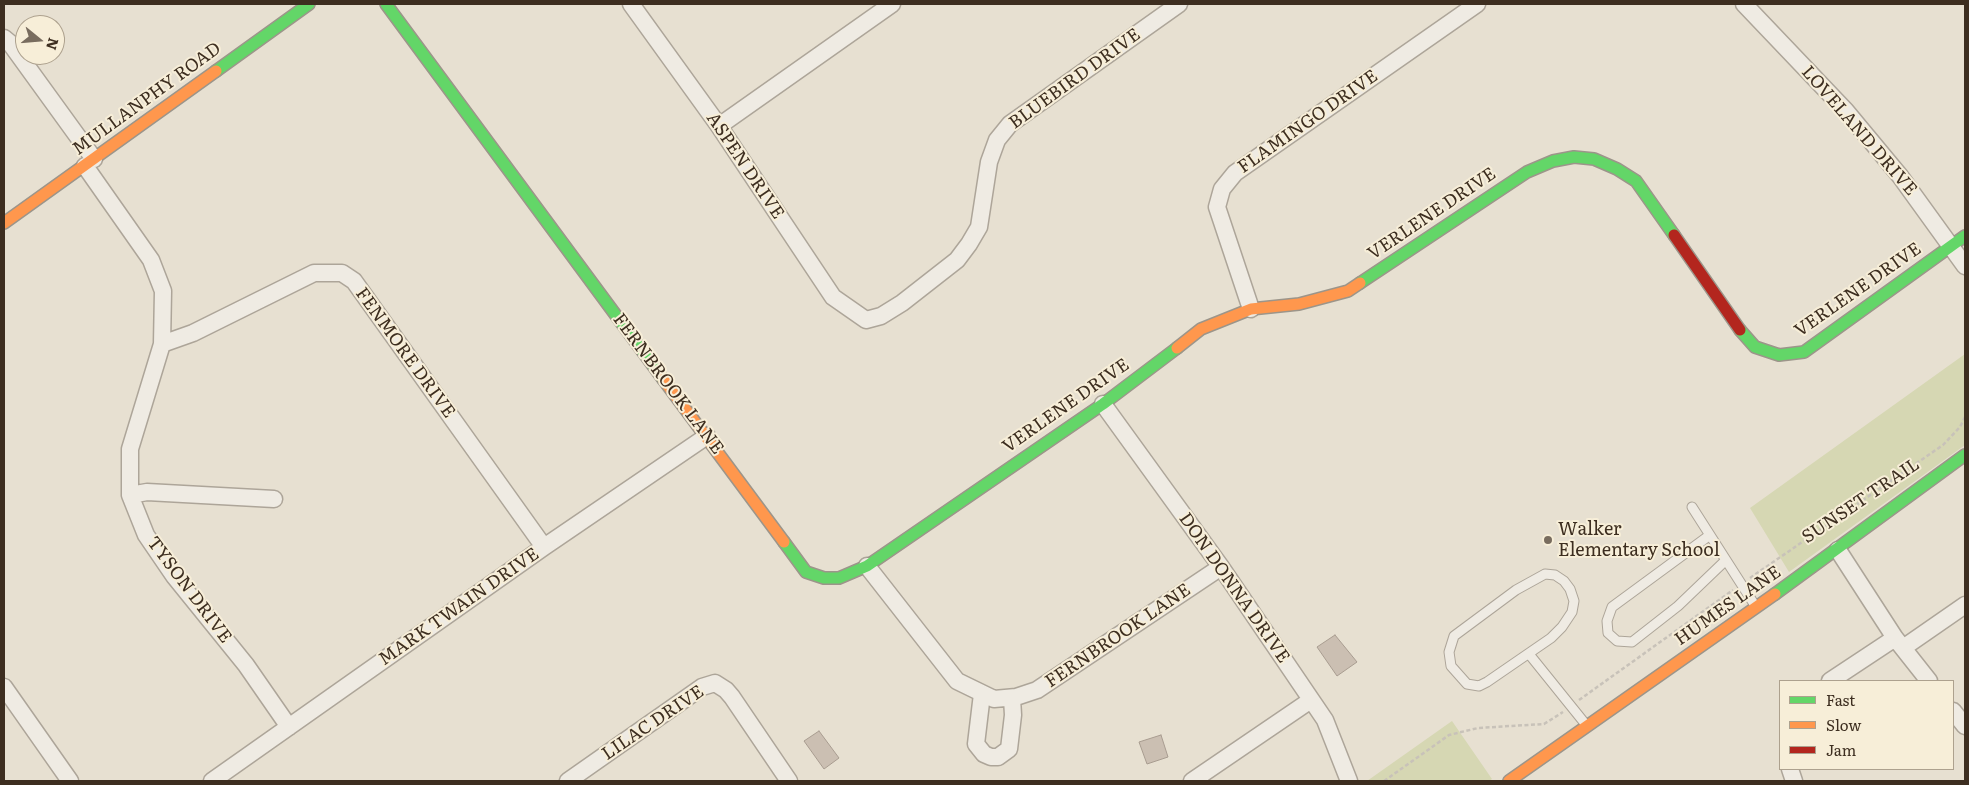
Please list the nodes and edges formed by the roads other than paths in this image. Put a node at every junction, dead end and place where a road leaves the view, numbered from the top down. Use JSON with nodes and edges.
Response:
{"nodes":[{"id":1,"x":309,"y":4,"type":"edge"},
{"id":2,"x":386,"y":4,"type":"edge"},
{"id":3,"x":631,"y":4,"type":"edge"},
{"id":4,"x":892,"y":4,"type":"edge"},
{"id":5,"x":1178,"y":4,"type":"edge"},
{"id":6,"x":1477,"y":4,"type":"edge"},
{"id":7,"x":1744,"y":4,"type":"edge"},
{"id":8,"x":4,"y":38,"type":"edge"},
{"id":9,"x":719,"y":126,"type":"junction"},
{"id":10,"x":90,"y":162,"type":"junction"},
{"id":11,"x":4,"y":223,"type":"edge"},
{"id":12,"x":1965,"y":236,"type":"edge"},
{"id":13,"x":1951,"y":246,"type":"junction"},
{"id":14,"x":1965,"y":266,"type":"edge"},
{"id":15,"x":1251,"y":309,"type":"junction"},
{"id":16,"x":866,"y":320,"type":"joint"},
{"id":17,"x":162,"y":344,"type":"junction"},
{"id":18,"x":1103,"y":404,"type":"junction"},
{"id":19,"x":707,"y":436,"type":"junction"},
{"id":20,"x":1965,"y":455,"type":"edge"},
{"id":21,"x":130,"y":495,"type":"junction"},
{"id":22,"x":274,"y":499,"type":"dead end"},
{"id":23,"x":1692,"y":507,"type":"dead end"},
{"id":24,"x":1710,"y":535,"type":"junction"},
{"id":25,"x":544,"y":547,"type":"junction"},
{"id":26,"x":1838,"y":550,"type":"junction"},
{"id":27,"x":1726,"y":560,"type":"junction"},
{"id":28,"x":867,"y":566,"type":"junction"},
{"id":29,"x":1221,"y":566,"type":"junction"},
{"id":30,"x":1965,"y":604,"type":"edge"},
{"id":31,"x":1757,"y":607,"type":"junction"},
{"id":32,"x":1899,"y":643,"type":"junction"},
{"id":33,"x":1529,"y":654,"type":"junction"},
{"id":34,"x":1832,"y":680,"type":"edge"},
{"id":35,"x":1929,"y":680,"type":"edge"},
{"id":36,"x":4,"y":687,"type":"edge"},
{"id":37,"x":982,"y":694,"type":"junction"},
{"id":38,"x":1012,"y":698,"type":"junction"},
{"id":39,"x":1311,"y":700,"type":"junction"},
{"id":40,"x":1954,"y":712,"type":"edge"},
{"id":41,"x":1587,"y":726,"type":"junction"},
{"id":42,"x":1965,"y":726,"type":"edge"},
{"id":43,"x":289,"y":727,"type":"junction"},
{"id":44,"x":70,"y":781,"type":"edge"},
{"id":45,"x":212,"y":781,"type":"edge"},
{"id":46,"x":568,"y":781,"type":"edge"},
{"id":47,"x":789,"y":781,"type":"edge"},
{"id":48,"x":1192,"y":781,"type":"edge"},
{"id":49,"x":1349,"y":781,"type":"edge"},
{"id":50,"x":1509,"y":781,"type":"edge"}],
"edges":[{"from":1,"to":10,"type":"street","name":"MULLANPHY ROAD"},
{"from":2,"to":19,"type":"street","name":"FERNBROOK LANE"},
{"from":3,"to":9,"type":"street","name":"ASPEN DRIVE"},
{"from":4,"to":9,"type":"street"},
{"from":5,"to":16,"type":"street","name":"BLUEBIRD DRIVE"},
{"from":6,"to":15,"type":"street","name":"FLAMINGO DRIVE"},
{"from":7,"to":13,"type":"street","name":"LOVELAND DRIVE"},
{"from":8,"to":10,"type":"street","name":"TYSON DRIVE"},
{"from":9,"to":16,"type":"street","name":"ASPEN DRIVE"},
{"from":10,"to":11,"type":"street","name":"MULLANPHY ROAD"},
{"from":10,"to":17,"type":"street","name":"TYSON DRIVE"},
{"from":12,"to":13,"type":"street","name":"VERLENE DRIVE"},
{"from":13,"to":14,"type":"street","name":"LOVELAND DRIVE"},
{"from":13,"to":15,"type":"street","name":"VERLENE DRIVE"},
{"from":15,"to":18,"type":"street","name":"VERLENE DRIVE"},
{"from":17,"to":21,"type":"street","name":"TYSON DRIVE"},
{"from":17,"to":25,"type":"street","name":"FENMORE DRIVE"},
{"from":18,"to":28,"type":"street","name":"VERLENE DRIVE"},
{"from":18,"to":29,"type":"street","name":"DON DONNA DRIVE"},
{"from":19,"to":25,"type":"street","name":"MARK TWAIN DRIVE"},
{"from":19,"to":28,"type":"street","name":"FERNBROOK LANE"},
{"from":20,"to":26,"type":"street","name":"HUMES LANE"},
{"from":21,"to":22,"type":"street"},
{"from":21,"to":43,"type":"street","name":"TYSON DRIVE"},
{"from":23,"to":24,"type":"lane"},
{"from":24,"to":27,"type":"lane"},
{"from":24,"to":27,"type":"lane"},
{"from":25,"to":43,"type":"street","name":"MARK TWAIN DRIVE"},
{"from":26,"to":31,"type":"street","name":"HUMES LANE"},
{"from":26,"to":32,"type":"street"},
{"from":27,"to":31,"type":"lane"},
{"from":28,"to":37,"type":"street","name":"FERNBROOK LANE"},
{"from":29,"to":38,"type":"street","name":"FERNBROOK LANE"},
{"from":29,"to":39,"type":"street","name":"DON DONNA DRIVE"},
{"from":30,"to":32,"type":"street"},
{"from":31,"to":41,"type":"street","name":"HUMES LANE"},
{"from":32,"to":34,"type":"street"},
{"from":32,"to":35,"type":"street"},
{"from":33,"to":33,"type":"lane"},
{"from":33,"to":41,"type":"lane"},
{"from":36,"to":44,"type":"street"},
{"from":37,"to":38,"type":"street","name":"FERNBROOK LANE"},
{"from":37,"to":38,"type":"street"},
{"from":39,"to":48,"type":"street"},
{"from":39,"to":49,"type":"street","name":"DON DONNA DRIVE"},
{"from":40,"to":42,"type":"street"},
{"from":41,"to":50,"type":"street","name":"HUMES LANE"},
{"from":43,"to":45,"type":"street","name":"MARK TWAIN DRIVE"},
{"from":46,"to":47,"type":"street","name":"LILAC DRIVE"}]}
